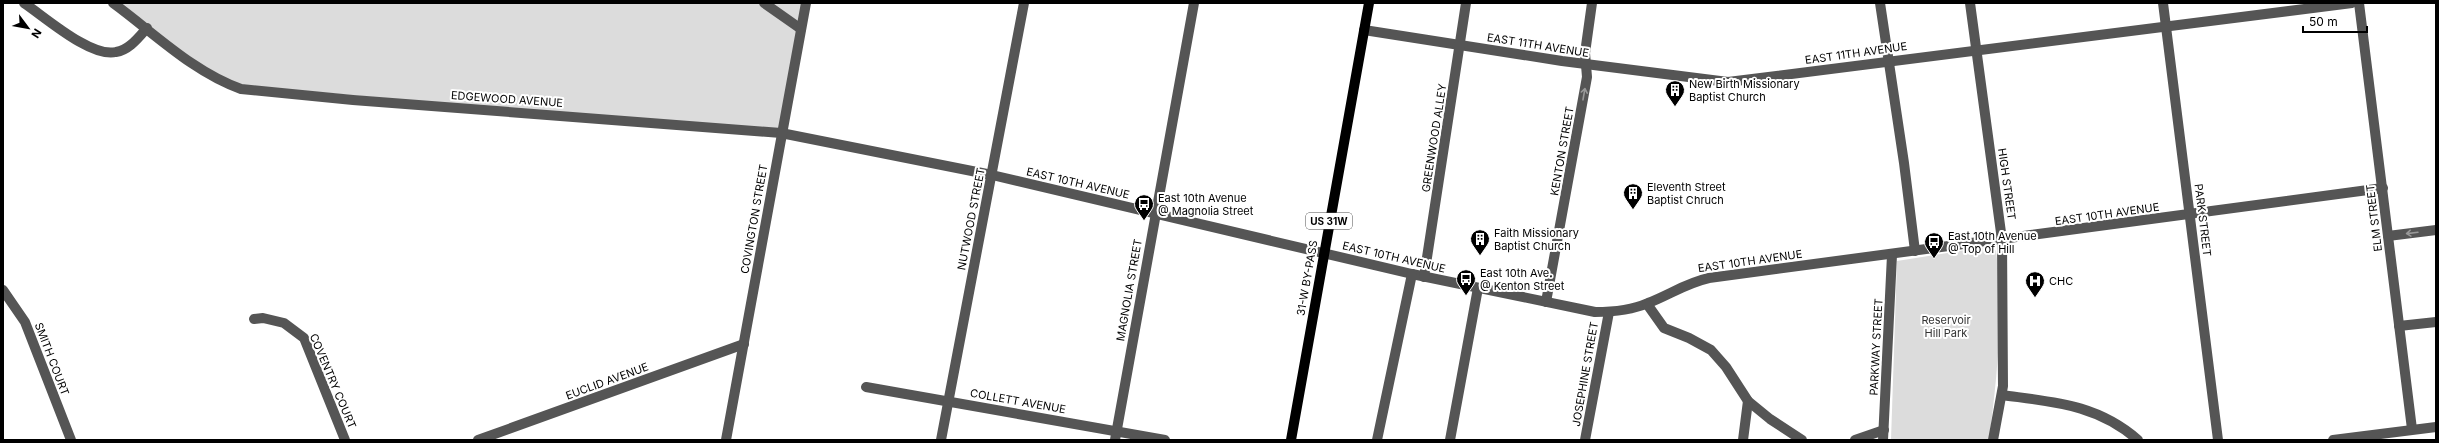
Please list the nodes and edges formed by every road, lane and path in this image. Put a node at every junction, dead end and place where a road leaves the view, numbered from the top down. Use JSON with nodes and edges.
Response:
{"nodes":[{"id":1,"x":24,"y":3,"type":"edge"},
{"id":2,"x":113,"y":3,"type":"edge"},
{"id":3,"x":764,"y":3,"type":"edge"},
{"id":4,"x":806,"y":3,"type":"edge"},
{"id":5,"x":1024,"y":3,"type":"edge"},
{"id":6,"x":1194,"y":3,"type":"edge"},
{"id":7,"x":1369,"y":3,"type":"edge"},
{"id":8,"x":1466,"y":3,"type":"edge"},
{"id":9,"x":1592,"y":3,"type":"edge"},
{"id":10,"x":1880,"y":3,"type":"edge"},
{"id":11,"x":1970,"y":3,"type":"edge"},
{"id":12,"x":2163,"y":3,"type":"edge"},
{"id":13,"x":2352,"y":3,"type":"edge"},
{"id":14,"x":2359,"y":3,"type":"edge"},
{"id":15,"x":2166,"y":27,"type":"junction"},
{"id":16,"x":148,"y":28,"type":"junction"},
{"id":17,"x":801,"y":29,"type":"junction"},
{"id":18,"x":1364,"y":30,"type":"junction"},
{"id":19,"x":1460,"y":45,"type":"junction"},
{"id":20,"x":1976,"y":50,"type":"junction"},
{"id":21,"x":1888,"y":61,"type":"junction"},
{"id":22,"x":1585,"y":64,"type":"junction"},
{"id":23,"x":781,"y":133,"type":"junction"},
{"id":24,"x":992,"y":175,"type":"junction"},
{"id":25,"x":2383,"y":188,"type":"junction"},
{"id":26,"x":1154,"y":213,"type":"junction"},
{"id":27,"x":2191,"y":215,"type":"junction"},
{"id":28,"x":2436,"y":230,"type":"edge"},
{"id":29,"x":2388,"y":236,"type":"junction"},
{"id":30,"x":2002,"y":240,"type":"junction"},
{"id":31,"x":1915,"y":251,"type":"junction"},
{"id":32,"x":1323,"y":254,"type":"junction"},
{"id":33,"x":1892,"y":255,"type":"junction"},
{"id":34,"x":1412,"y":274,"type":"junction"},
{"id":35,"x":1424,"y":277,"type":"junction"},
{"id":36,"x":1478,"y":288,"type":"junction"},
{"id":37,"x":3,"y":290,"type":"edge"},
{"id":38,"x":1546,"y":302,"type":"junction"},
{"id":39,"x":1647,"y":304,"type":"junction"},
{"id":40,"x":1609,"y":312,"type":"junction"},
{"id":41,"x":254,"y":319,"type":"dead end"},
{"id":42,"x":2436,"y":322,"type":"edge"},
{"id":43,"x":2399,"y":326,"type":"junction"},
{"id":44,"x":744,"y":344,"type":"junction"},
{"id":45,"x":866,"y":387,"type":"dead end"},
{"id":46,"x":2002,"y":395,"type":"junction"},
{"id":47,"x":948,"y":400,"type":"junction"},
{"id":48,"x":1748,"y":401,"type":"junction"},
{"id":49,"x":2436,"y":426,"type":"edge"},
{"id":50,"x":2412,"y":429,"type":"junction"},
{"id":51,"x":1791,"y":434,"type":"junction"},
{"id":52,"x":1883,"y":435,"type":"edge"},
{"id":53,"x":1116,"y":436,"type":"edge"},
{"id":54,"x":71,"y":440,"type":"edge"},
{"id":55,"x":345,"y":440,"type":"edge"},
{"id":56,"x":480,"y":440,"type":"edge"},
{"id":57,"x":726,"y":440,"type":"edge"},
{"id":58,"x":941,"y":440,"type":"edge"},
{"id":59,"x":1165,"y":440,"type":"edge"},
{"id":60,"x":1291,"y":440,"type":"edge"},
{"id":61,"x":1377,"y":440,"type":"edge"},
{"id":62,"x":1450,"y":440,"type":"edge"},
{"id":63,"x":1586,"y":440,"type":"edge"},
{"id":64,"x":1743,"y":440,"type":"edge"},
{"id":65,"x":1782,"y":440,"type":"edge"},
{"id":66,"x":1802,"y":440,"type":"edge"},
{"id":67,"x":1855,"y":440,"type":"edge"},
{"id":68,"x":1993,"y":440,"type":"edge"},
{"id":69,"x":2138,"y":440,"type":"edge"},
{"id":70,"x":2218,"y":440,"type":"edge"},
{"id":71,"x":2339,"y":440,"type":"edge"}],
"edges":[{"from":1,"to":16,"type":"street"},
{"from":2,"to":16,"type":"street","name":"EDGEWOOD AVENUE"},
{"from":3,"to":17,"type":"street"},
{"from":4,"to":17,"type":"street","name":"COVINGTON STREET"},
{"from":5,"to":24,"type":"street","name":"NUTWOOD STREET"},
{"from":6,"to":26,"type":"street","name":"MAGNOLIA STREET"},
{"from":7,"to":18,"type":"main road","name":"31-W BY-PASS","number":"US 31W"},
{"from":8,"to":19,"type":"street","name":"GREENWOOD ALLEY"},
{"from":9,"to":22,"type":"street","name":"KENTON STREET"},
{"from":10,"to":21,"type":"street"},
{"from":11,"to":20,"type":"street","name":"HIGH STREET"},
{"from":12,"to":15,"type":"street","name":"PARK STREET"},
{"from":13,"to":15,"type":"street","name":"EAST 11TH AVENUE"},
{"from":14,"to":25,"type":"street","name":"ELM STREET"},
{"from":15,"to":20,"type":"street","name":"EAST 11TH AVENUE"},
{"from":15,"to":27,"type":"street","name":"PARK STREET"},
{"from":16,"to":23,"type":"street","name":"EDGEWOOD AVENUE"},
{"from":17,"to":23,"type":"street","name":"COVINGTON STREET"},
{"from":18,"to":19,"type":"street","name":"EAST 11TH AVENUE"},
{"from":18,"to":32,"type":"main road","name":"31-W BY-PASS","number":"US 31W"},
{"from":19,"to":22,"type":"street","name":"EAST 11TH AVENUE"},
{"from":19,"to":35,"type":"street","name":"GREENWOOD ALLEY"},
{"from":20,"to":21,"type":"street","name":"EAST 11TH AVENUE"},
{"from":20,"to":30,"type":"street","name":"HIGH STREET"},
{"from":21,"to":22,"type":"street","name":"EAST 11TH AVENUE"},
{"from":21,"to":31,"type":"street"},
{"from":38,"to":22,"type":"street","name":"KENTON STREET","one_way":true},
{"from":23,"to":24,"type":"street","name":"EAST 10TH AVENUE"},
{"from":23,"to":44,"type":"street","name":"COVINGTON STREET"},
{"from":24,"to":26,"type":"street","name":"EAST 10TH AVENUE"},
{"from":24,"to":47,"type":"street","name":"NUTWOOD STREET"},
{"from":25,"to":27,"type":"street","name":"EAST 10TH AVENUE"},
{"from":25,"to":29,"type":"street","name":"ELM STREET"},
{"from":26,"to":32,"type":"street","name":"EAST 10TH AVENUE"},
{"from":26,"to":53,"type":"street","name":"MAGNOLIA STREET"},
{"from":27,"to":30,"type":"street","name":"EAST 10TH AVENUE"},
{"from":27,"to":70,"type":"street","name":"PARK STREET"},
{"from":28,"to":29,"type":"street","one_way":true},
{"from":29,"to":43,"type":"street","name":"ELM STREET"},
{"from":30,"to":31,"type":"street","name":"EAST 10TH AVENUE"},
{"from":30,"to":46,"type":"street","name":"HIGH STREET"},
{"from":31,"to":33,"type":"street","name":"EAST 10TH AVENUE"},
{"from":32,"to":34,"type":"street","name":"EAST 10TH AVENUE"},
{"from":32,"to":60,"type":"main road","name":"31-W BY-PASS","number":"US 31W"},
{"from":33,"to":39,"type":"street","name":"EAST 10TH AVENUE"},
{"from":33,"to":52,"type":"street","name":"PARKWAY STREET"},
{"from":34,"to":35,"type":"street","name":"EAST 10TH AVENUE"},
{"from":34,"to":61,"type":"street"},
{"from":35,"to":36,"type":"street","name":"EAST 10TH AVENUE"},
{"from":36,"to":38,"type":"street","name":"EAST 10TH AVENUE"},
{"from":36,"to":62,"type":"street"},
{"from":37,"to":54,"type":"street","name":"SMITH COURT"},
{"from":38,"to":40,"type":"street","name":"EAST 10TH AVENUE"},
{"from":39,"to":40,"type":"street","name":"EAST 10TH AVENUE"},
{"from":39,"to":48,"type":"street"},
{"from":40,"to":63,"type":"street","name":"JOSEPHINE STREET"},
{"from":41,"to":55,"type":"street","name":"COVENTRY COURT"},
{"from":42,"to":43,"type":"street"},
{"from":43,"to":50,"type":"street","name":"ELM STREET"},
{"from":44,"to":56,"type":"street","name":"EUCLID AVENUE"},
{"from":44,"to":57,"type":"street","name":"COVINGTON STREET"},
{"from":45,"to":47,"type":"street","name":"COLLETT AVENUE"},
{"from":46,"to":68,"type":"street","name":"HIGH STREET"},
{"from":46,"to":69,"type":"street"},
{"from":47,"to":53,"type":"street","name":"COLLETT AVENUE"},
{"from":47,"to":58,"type":"street","name":"NUTWOOD STREET"},
{"from":48,"to":51,"type":"street"},
{"from":48,"to":64,"type":"street"},
{"from":49,"to":50,"type":"street"},
{"from":50,"to":71,"type":"street"},
{"from":51,"to":65,"type":"street"},
{"from":51,"to":66,"type":"street"},
{"from":52,"to":67,"type":"street"},
{"from":53,"to":59,"type":"street","name":"COLLETT AVENUE"}]}
